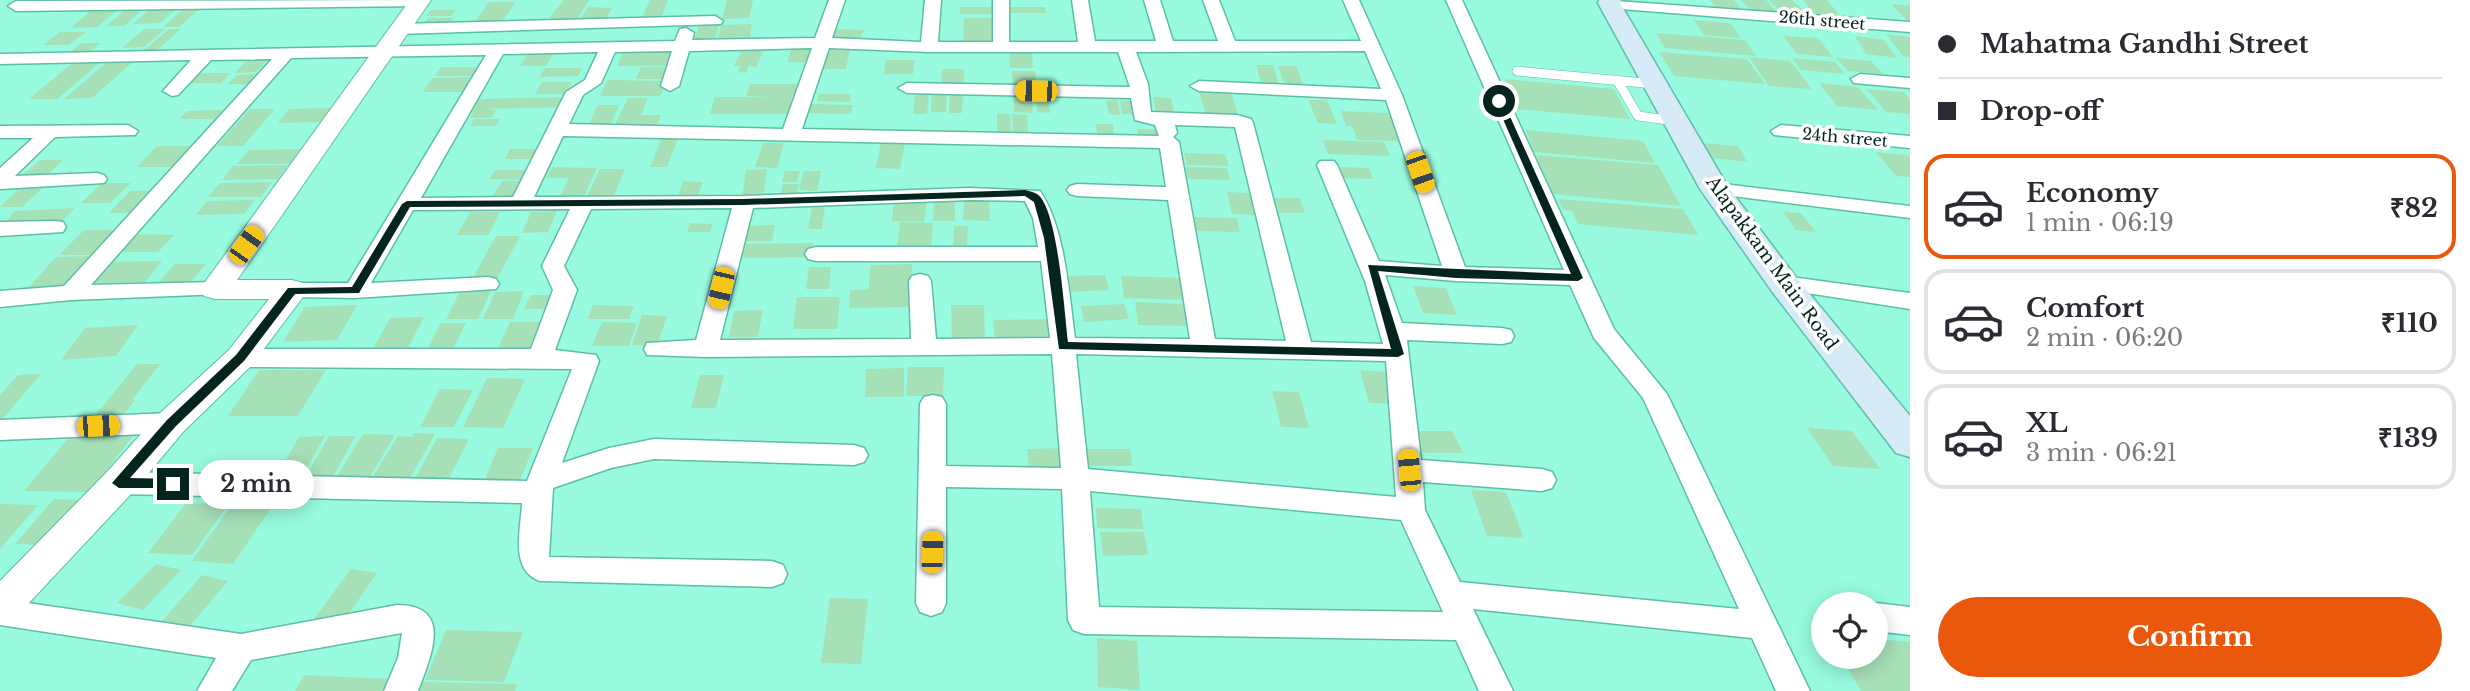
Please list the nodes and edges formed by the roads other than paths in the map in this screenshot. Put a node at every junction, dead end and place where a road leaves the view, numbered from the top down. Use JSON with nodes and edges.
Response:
{"nodes":[{"id":1,"x":837,"y":0,"type":"edge"},
{"id":2,"x":933,"y":0,"type":"edge"},
{"id":3,"x":1001,"y":0,"type":"edge"},
{"id":4,"x":1080,"y":0,"type":"edge"},
{"id":5,"x":1152,"y":0,"type":"edge"},
{"id":6,"x":1211,"y":0,"type":"edge"},
{"id":7,"x":1352,"y":0,"type":"edge"},
{"id":8,"x":1454,"y":0,"type":"edge"},
{"id":9,"x":421,"y":1,"type":"edge"},
{"id":10,"x":1609,"y":1,"type":"edge"},
{"id":11,"x":222,"y":2,"type":"edge"},
{"id":12,"x":20,"y":3,"type":"edge"},
{"id":13,"x":0,"y":17,"type":"edge"},
{"id":14,"x":715,"y":21,"type":"dead end"},
{"id":15,"x":688,"y":22,"type":"junction"},
{"id":16,"x":1910,"y":27,"type":"edge"},
{"id":17,"x":392,"y":39,"type":"junction"},
{"id":18,"x":820,"y":43,"type":"junction"},
{"id":19,"x":1228,"y":45,"type":"junction"},
{"id":20,"x":683,"y":46,"type":"junction"},
{"id":21,"x":1087,"y":46,"type":"junction"},
{"id":22,"x":1166,"y":46,"type":"junction"},
{"id":23,"x":608,"y":47,"type":"junction"},
{"id":24,"x":929,"y":47,"type":"junction"},
{"id":25,"x":1001,"y":47,"type":"junction"},
{"id":26,"x":1125,"y":47,"type":"junction"},
{"id":27,"x":1371,"y":47,"type":"junction"},
{"id":28,"x":498,"y":49,"type":"junction"},
{"id":29,"x":286,"y":54,"type":"junction"},
{"id":30,"x":204,"y":57,"type":"junction"},
{"id":31,"x":0,"y":59,"type":"edge"},
{"id":32,"x":1517,"y":71,"type":"dead end"},
{"id":33,"x":1860,"y":79,"type":"dead end"},
{"id":34,"x":1617,"y":80,"type":"junction"},
{"id":35,"x":1910,"y":83,"type":"edge"},
{"id":36,"x":1655,"y":84,"type":"junction"},
{"id":37,"x":670,"y":86,"type":"dead end"},
{"id":38,"x":1199,"y":86,"type":"dead end"},
{"id":39,"x":907,"y":88,"type":"dead end"},
{"id":40,"x":172,"y":91,"type":"dead end"},
{"id":41,"x":1139,"y":93,"type":"junction"},
{"id":42,"x":1393,"y":95,"type":"junction"},
{"id":43,"x":1162,"y":119,"type":"junction"},
{"id":44,"x":1676,"y":121,"type":"junction"},
{"id":45,"x":557,"y":130,"type":"junction"},
{"id":46,"x":128,"y":131,"type":"dead end"},
{"id":47,"x":1781,"y":131,"type":"dead end"},
{"id":48,"x":0,"y":132,"type":"edge"},
{"id":49,"x":50,"y":132,"type":"junction"},
{"id":50,"x":790,"y":135,"type":"junction"},
{"id":51,"x":1169,"y":142,"type":"junction"},
{"id":52,"x":1910,"y":142,"type":"edge"},
{"id":53,"x":1327,"y":165,"type":"dead end"},
{"id":54,"x":97,"y":179,"type":"dead end"},
{"id":55,"x":0,"y":181,"type":"edge"},
{"id":56,"x":1715,"y":189,"type":"junction"},
{"id":57,"x":1077,"y":190,"type":"dead end"},
{"id":58,"x":1177,"y":194,"type":"junction"},
{"id":59,"x":744,"y":202,"type":"junction"},
{"id":60,"x":407,"y":204,"type":"junction"},
{"id":61,"x":583,"y":204,"type":"junction"},
{"id":62,"x":520,"y":205,"type":"junction"},
{"id":63,"x":1910,"y":212,"type":"edge"},
{"id":64,"x":55,"y":227,"type":"dead end"},
{"id":65,"x":0,"y":229,"type":"edge"},
{"id":66,"x":816,"y":254,"type":"dead end"},
{"id":67,"x":1051,"y":254,"type":"junction"},
{"id":68,"x":1371,"y":267,"type":"junction"},
{"id":69,"x":1456,"y":274,"type":"junction"},
{"id":70,"x":1578,"y":278,"type":"junction"},
{"id":71,"x":920,"y":281,"type":"dead end"},
{"id":72,"x":1783,"y":283,"type":"junction"},
{"id":73,"x":488,"y":284,"type":"dead end"},
{"id":74,"x":215,"y":289,"type":"junction"},
{"id":75,"x":292,"y":290,"type":"junction"},
{"id":76,"x":355,"y":291,"type":"junction"},
{"id":77,"x":71,"y":293,"type":"junction"},
{"id":78,"x":0,"y":299,"type":"edge"},
{"id":79,"x":1910,"y":301,"type":"edge"},
{"id":80,"x":1502,"y":336,"type":"dead end"},
{"id":81,"x":1395,"y":342,"type":"junction"},
{"id":82,"x":1063,"y":346,"type":"junction"},
{"id":83,"x":924,"y":347,"type":"junction"},
{"id":84,"x":1204,"y":347,"type":"junction"},
{"id":85,"x":656,"y":349,"type":"dead end"},
{"id":86,"x":706,"y":349,"type":"junction"},
{"id":87,"x":1301,"y":351,"type":"junction"},
{"id":88,"x":240,"y":358,"type":"junction"},
{"id":89,"x":540,"y":358,"type":"junction"},
{"id":90,"x":933,"y":404,"type":"dead end"},
{"id":91,"x":172,"y":423,"type":"junction"},
{"id":92,"x":0,"y":429,"type":"edge"},
{"id":93,"x":1910,"y":443,"type":"edge"},
{"id":94,"x":854,"y":455,"type":"dead end"},
{"id":95,"x":1409,"y":470,"type":"junction"},
{"id":96,"x":934,"y":476,"type":"junction"},
{"id":97,"x":1076,"y":479,"type":"junction"},
{"id":98,"x":1542,"y":480,"type":"dead end"},
{"id":99,"x":119,"y":483,"type":"junction"},
{"id":100,"x":539,"y":486,"type":"junction"},
{"id":101,"x":1411,"y":510,"type":"junction"},
{"id":102,"x":772,"y":574,"type":"dead end"},
{"id":103,"x":13,"y":580,"type":"edge"},
{"id":104,"x":1452,"y":594,"type":"junction"},
{"id":105,"x":931,"y":603,"type":"dead end"},
{"id":106,"x":0,"y":610,"type":"edge"},
{"id":107,"x":1888,"y":618,"type":"edge"},
{"id":108,"x":1910,"y":621,"type":"edge"},
{"id":109,"x":1762,"y":625,"type":"junction"},
{"id":110,"x":1464,"y":626,"type":"junction"},
{"id":111,"x":241,"y":648,"type":"junction"},
{"id":112,"x":214,"y":691,"type":"edge"},
{"id":113,"x":401,"y":691,"type":"edge"},
{"id":114,"x":1496,"y":691,"type":"edge"},
{"id":115,"x":1793,"y":691,"type":"edge"}],
"edges":[{"from":1,"to":18,"type":"street"},
{"from":2,"to":24,"type":"street"},
{"from":3,"to":25,"type":"street"},
{"from":4,"to":21,"type":"street"},
{"from":5,"to":22,"type":"street"},
{"from":6,"to":19,"type":"street"},
{"from":7,"to":27,"type":"street"},
{"from":8,"to":70,"type":"street"},
{"from":9,"to":11,"type":"street"},
{"from":9,"to":17,"type":"street"},
{"from":10,"to":16,"type":"street","name":"26th street"},
{"from":10,"to":36,"type":"main road","name":"Alapakkam Main Road"},
{"from":11,"to":12,"type":"street"},
{"from":12,"to":13,"type":"street"},
{"from":14,"to":15,"type":"street"},
{"from":15,"to":17,"type":"street"},
{"from":15,"to":20,"type":"street"},
{"from":17,"to":28,"type":"street"},
{"from":17,"to":29,"type":"street"},
{"from":17,"to":74,"type":"street"},
{"from":18,"to":20,"type":"street"},
{"from":18,"to":24,"type":"street"},
{"from":18,"to":50,"type":"street"},
{"from":19,"to":22,"type":"street"},
{"from":19,"to":27,"type":"street"},
{"from":20,"to":23,"type":"street"},
{"from":20,"to":37,"type":"street"},
{"from":21,"to":25,"type":"street"},
{"from":21,"to":26,"type":"street"},
{"from":22,"to":26,"type":"street"},
{"from":23,"to":28,"type":"street"},
{"from":23,"to":45,"type":"street"},
{"from":24,"to":25,"type":"street"},
{"from":26,"to":41,"type":"street"},
{"from":27,"to":42,"type":"street"},
{"from":28,"to":60,"type":"street"},
{"from":29,"to":30,"type":"street"},
{"from":29,"to":77,"type":"street"},
{"from":30,"to":31,"type":"street"},
{"from":30,"to":40,"type":"street"},
{"from":32,"to":34,"type":"lane"},
{"from":33,"to":35,"type":"street"},
{"from":34,"to":36,"type":"lane"},
{"from":34,"to":44,"type":"lane"},
{"from":36,"to":44,"type":"main road","name":"Alapakkam Main Road"},
{"from":38,"to":42,"type":"street"},
{"from":39,"to":41,"type":"street"},
{"from":41,"to":43,"type":"street"},
{"from":42,"to":69,"type":"street"},
{"from":43,"to":51,"type":"street"},
{"from":43,"to":87,"type":"street"},
{"from":44,"to":56,"type":"main road","name":"Alapakkam Main Road"},
{"from":45,"to":50,"type":"street"},
{"from":45,"to":62,"type":"street"},
{"from":46,"to":49,"type":"street"},
{"from":47,"to":52,"type":"street","name":"24th street"},
{"from":48,"to":49,"type":"street"},
{"from":49,"to":55,"type":"street"},
{"from":50,"to":51,"type":"street"},
{"from":51,"to":58,"type":"street"},
{"from":53,"to":68,"type":"street"},
{"from":54,"to":55,"type":"street"},
{"from":56,"to":63,"type":"street"},
{"from":56,"to":72,"type":"main road","name":"Alapakkam Main Road"},
{"from":57,"to":58,"type":"street"},
{"from":58,"to":84,"type":"street"},
{"from":59,"to":61,"type":"street"},
{"from":59,"to":67,"type":"street"},
{"from":59,"to":86,"type":"street"},
{"from":60,"to":62,"type":"street"},
{"from":60,"to":76,"type":"street"},
{"from":61,"to":62,"type":"street"},
{"from":61,"to":89,"type":"street"},
{"from":64,"to":65,"type":"street"},
{"from":66,"to":67,"type":"street"},
{"from":67,"to":82,"type":"street"},
{"from":68,"to":69,"type":"street"},
{"from":68,"to":81,"type":"street"},
{"from":69,"to":70,"type":"street"},
{"from":70,"to":109,"type":"street"},
{"from":71,"to":83,"type":"street"},
{"from":72,"to":79,"type":"street"},
{"from":72,"to":93,"type":"main road","name":"Alapakkam Main Road"},
{"from":73,"to":76,"type":"street"},
{"from":74,"to":75,"type":"street"},
{"from":74,"to":77,"type":"street"},
{"from":75,"to":76,"type":"street"},
{"from":75,"to":88,"type":"street"},
{"from":77,"to":78,"type":"street"},
{"from":80,"to":81,"type":"street"},
{"from":81,"to":87,"type":"street"},
{"from":81,"to":95,"type":"street"},
{"from":82,"to":83,"type":"street"},
{"from":82,"to":84,"type":"street"},
{"from":82,"to":97,"type":"street"},
{"from":83,"to":86,"type":"street"},
{"from":84,"to":87,"type":"street"},
{"from":85,"to":86,"type":"street"},
{"from":88,"to":89,"type":"street"},
{"from":88,"to":91,"type":"street"},
{"from":89,"to":100,"type":"street"},
{"from":90,"to":96,"type":"street"},
{"from":91,"to":92,"type":"street"},
{"from":91,"to":99,"type":"street"},
{"from":94,"to":100,"type":"street"},
{"from":95,"to":98,"type":"street"},
{"from":95,"to":101,"type":"street"},
{"from":96,"to":97,"type":"street"},
{"from":96,"to":105,"type":"street"},
{"from":97,"to":101,"type":"street"},
{"from":97,"to":110,"type":"street"},
{"from":99,"to":100,"type":"street"},
{"from":99,"to":103,"type":"street"},
{"from":100,"to":102,"type":"street"},
{"from":101,"to":104,"type":"street"},
{"from":103,"to":106,"type":"street"},
{"from":104,"to":109,"type":"street"},
{"from":104,"to":110,"type":"street"},
{"from":106,"to":111,"type":"street"},
{"from":107,"to":108,"type":"street"},
{"from":109,"to":115,"type":"street"},
{"from":110,"to":114,"type":"street"},
{"from":111,"to":112,"type":"street"},
{"from":111,"to":113,"type":"street"}]}
